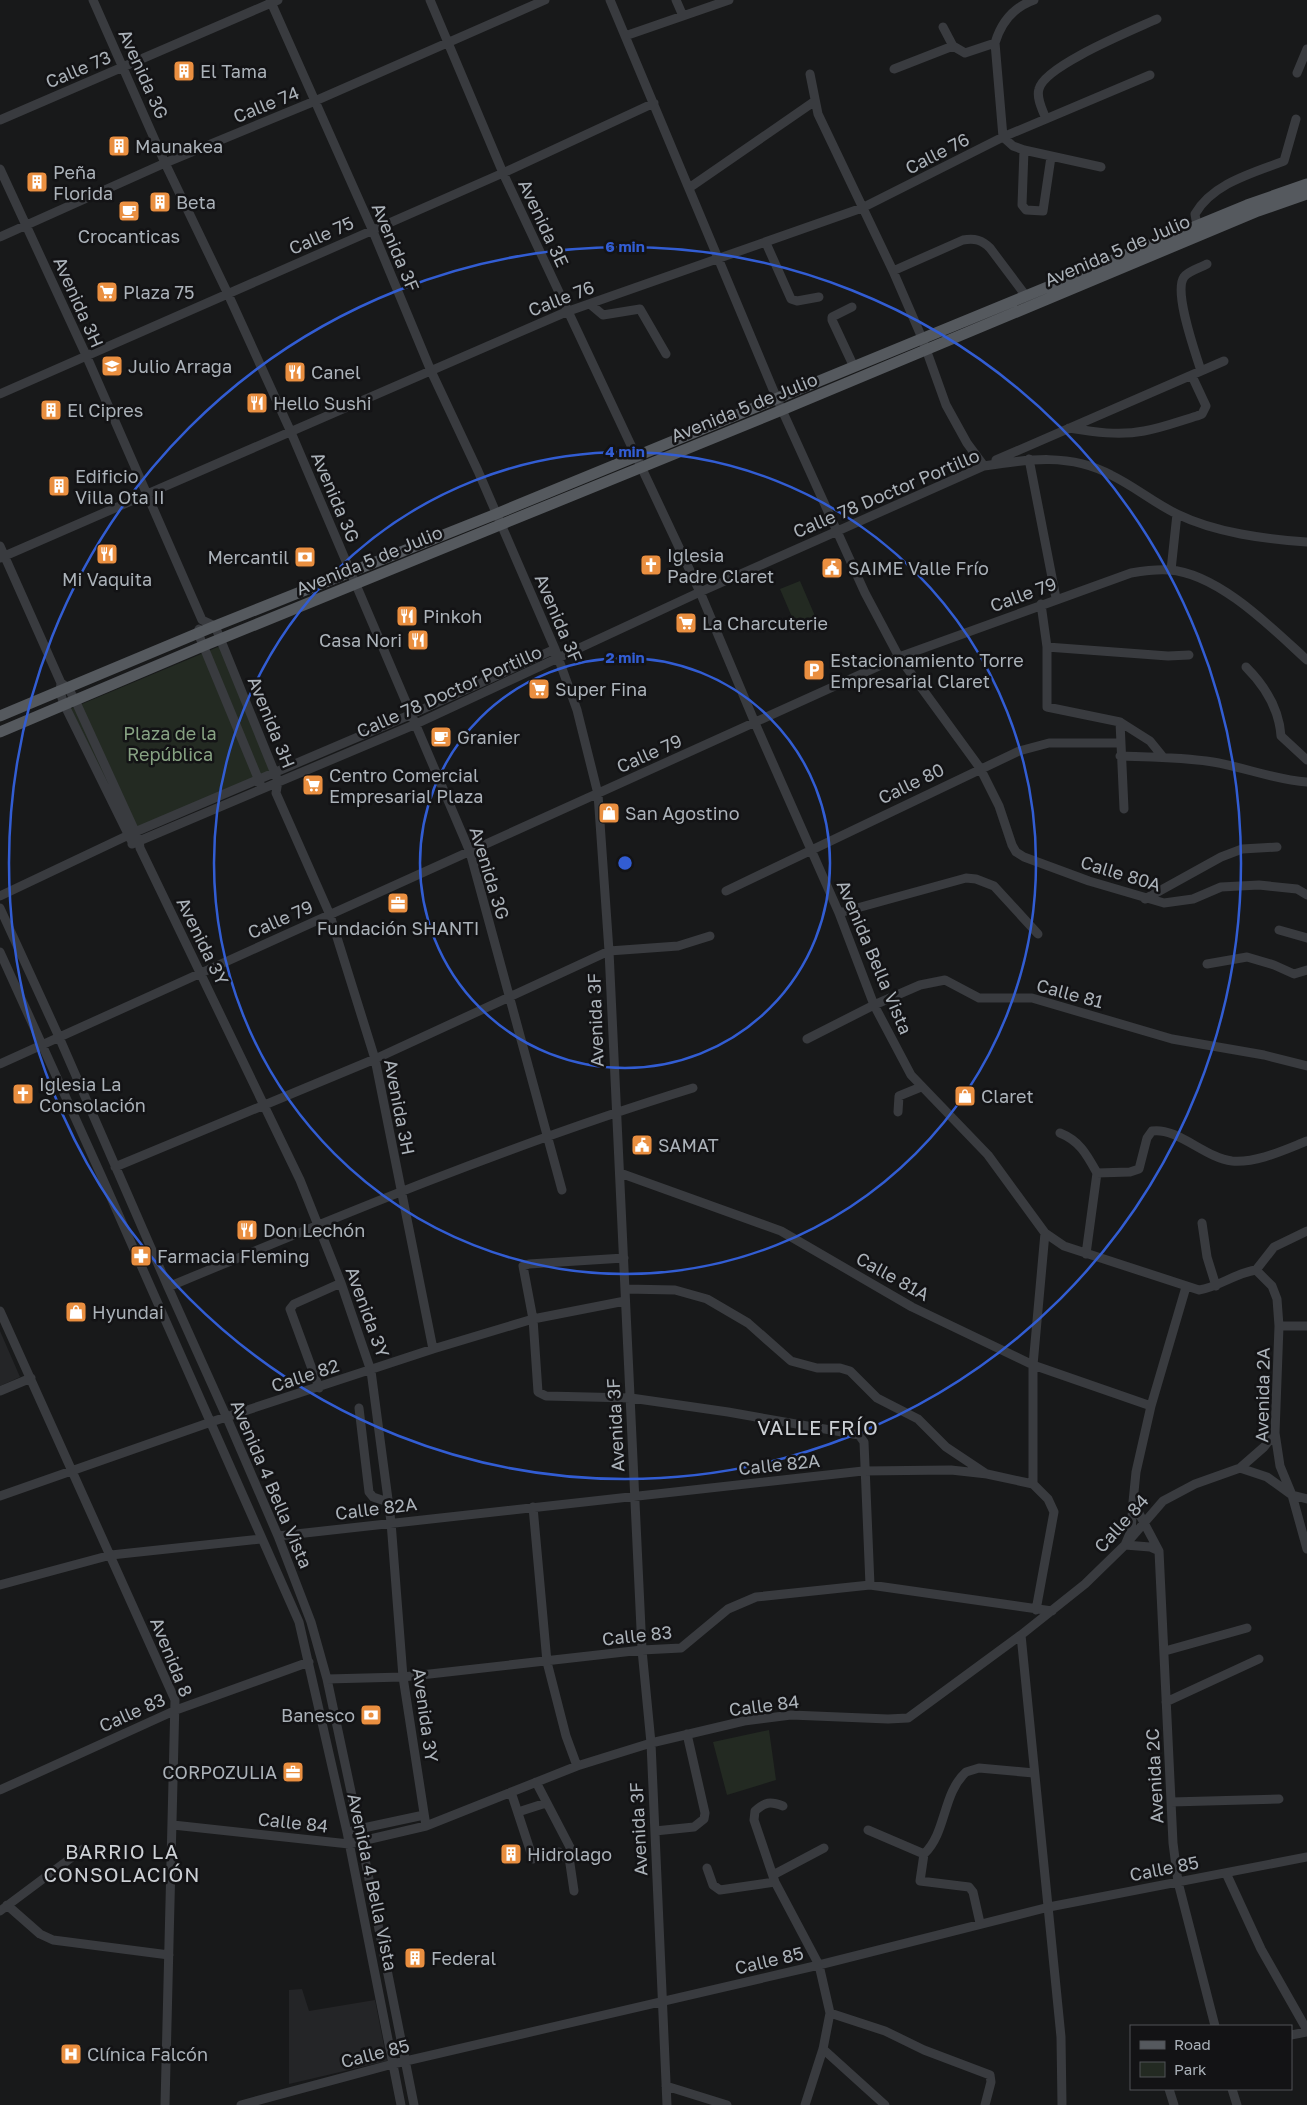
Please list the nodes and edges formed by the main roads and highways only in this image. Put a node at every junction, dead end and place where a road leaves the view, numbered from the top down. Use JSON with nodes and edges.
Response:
{"nodes":[{"id":1,"x":1307,"y":184,"type":"edge"},
{"id":2,"x":1307,"y":194,"type":"edge"},
{"id":3,"x":924,"y":344,"type":"junction"},
{"id":4,"x":0,"y":716,"type":"edge"},
{"id":5,"x":0,"y":732,"type":"edge"}],
"edges":[{"from":1,"to":3,"type":"main road","name":"Avenida 5 de Julio"},
{"from":2,"to":3,"type":"main road","name":"Avenida 5 de Julio"},
{"from":3,"to":4,"type":"main road","name":"Avenida 5 de Julio"},
{"from":3,"to":5,"type":"main road","name":"Avenida 5 de Julio"}]}
